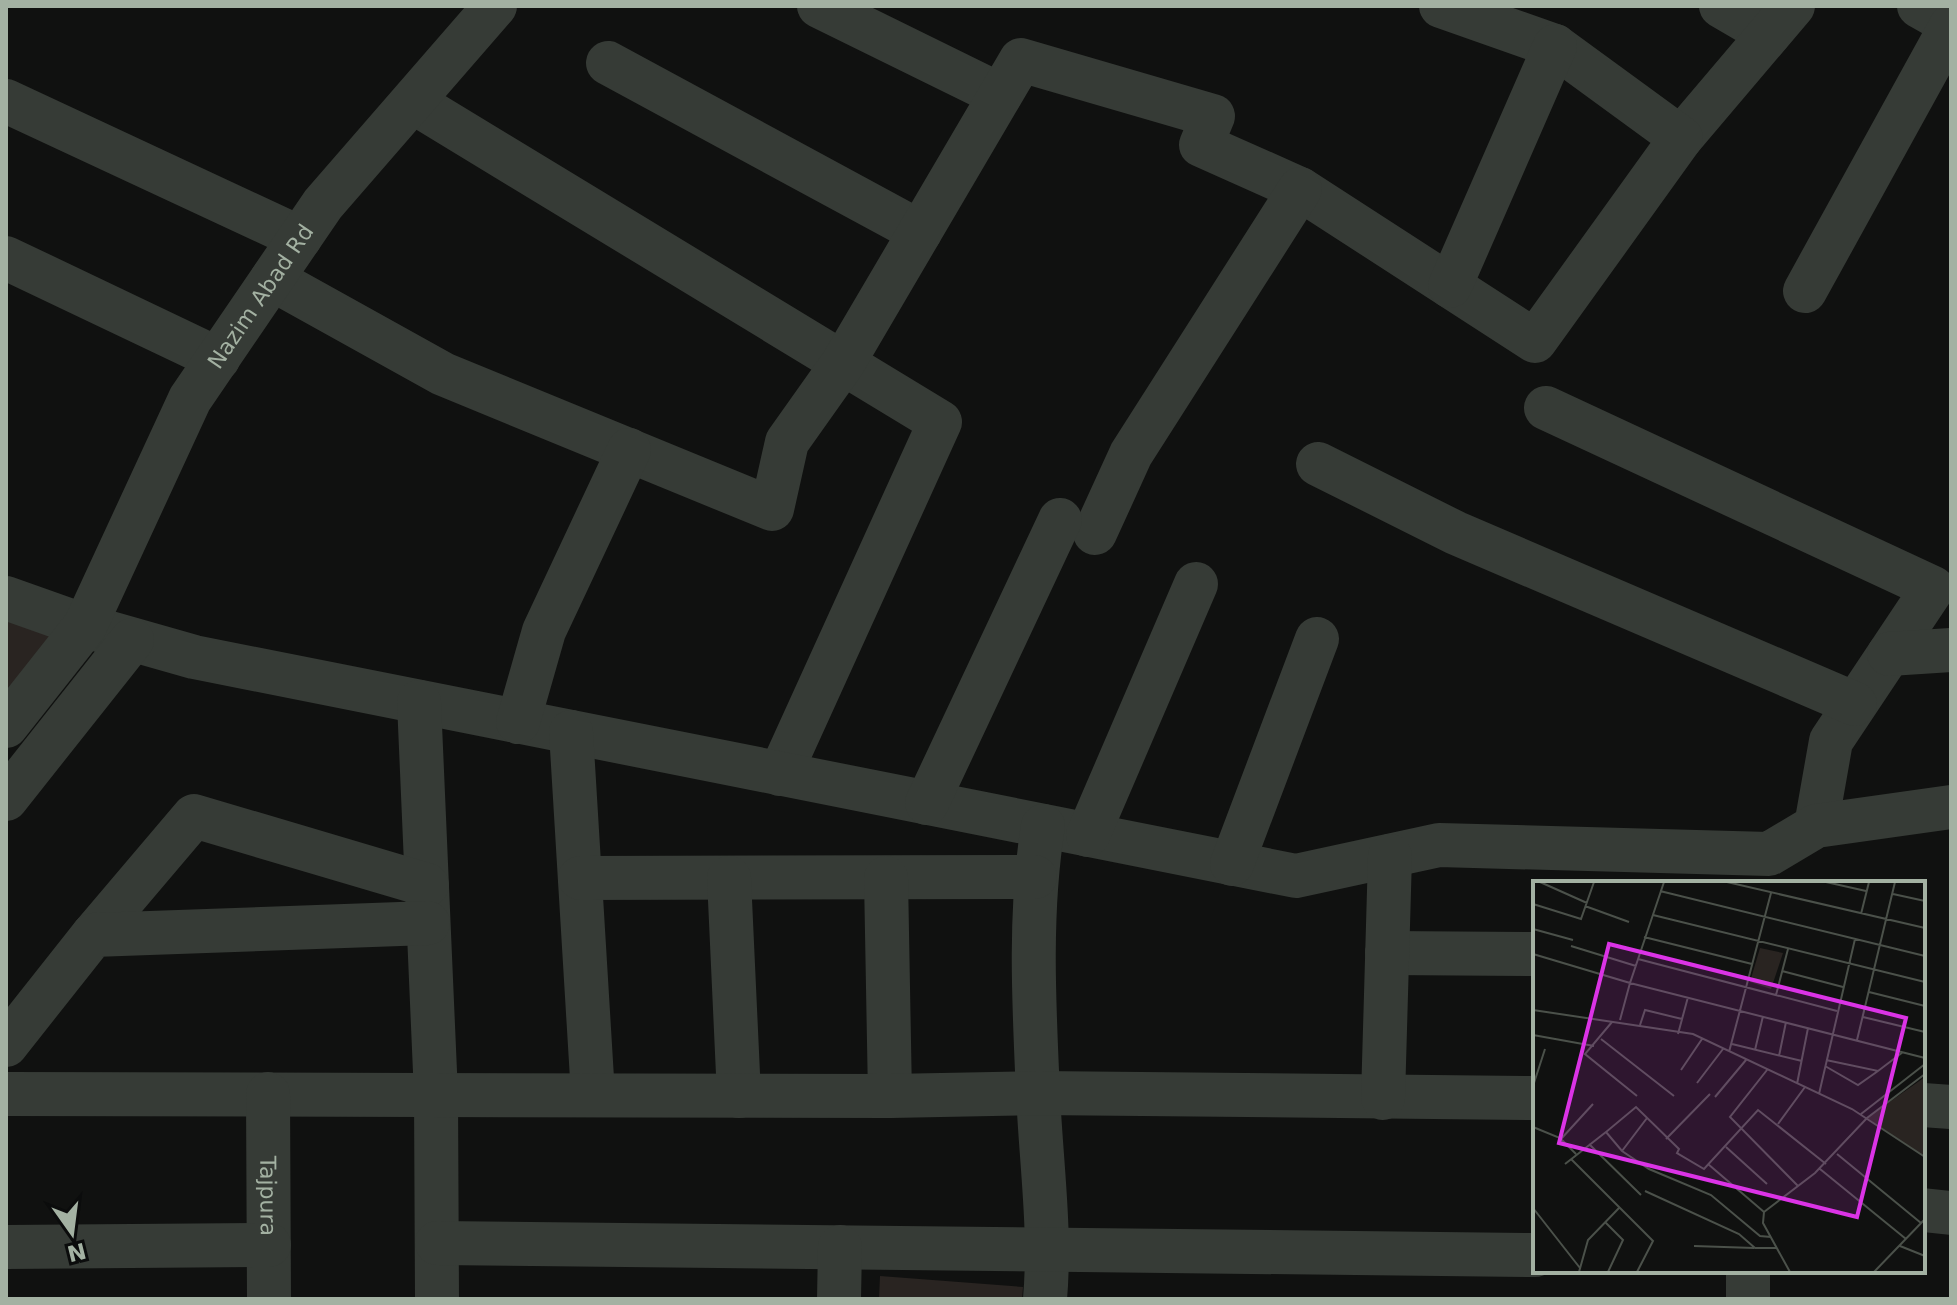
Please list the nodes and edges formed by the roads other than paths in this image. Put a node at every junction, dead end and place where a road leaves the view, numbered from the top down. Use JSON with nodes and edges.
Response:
{"nodes":[{"id":1,"x":495,"y":6,"type":"edge"},
{"id":2,"x":819,"y":6,"type":"edge"},
{"id":3,"x":1441,"y":6,"type":"edge"},
{"id":4,"x":1721,"y":6,"type":"edge"},
{"id":5,"x":1919,"y":6,"type":"edge"},
{"id":6,"x":1781,"y":20,"type":"edge"},
{"id":7,"x":1951,"y":25,"type":"edge"},
{"id":8,"x":1555,"y":46,"type":"junction"},
{"id":9,"x":608,"y":63,"type":"dead end"},
{"id":10,"x":1000,"y":95,"type":"junction"},
{"id":11,"x":6,"y":101,"type":"edge"},
{"id":12,"x":413,"y":102,"type":"junction"},
{"id":13,"x":1681,"y":138,"type":"junction"},
{"id":14,"x":1300,"y":189,"type":"junction"},
{"id":15,"x":920,"y":232,"type":"junction"},
{"id":16,"x":300,"y":238,"type":"junction"},
{"id":17,"x":6,"y":258,"type":"edge"},
{"id":18,"x":272,"y":279,"type":"junction"},
{"id":19,"x":1450,"y":286,"type":"junction"},
{"id":20,"x":1805,"y":291,"type":"dead end"},
{"id":21,"x":218,"y":359,"type":"junction"},
{"id":22,"x":843,"y":363,"type":"junction"},
{"id":23,"x":1546,"y":408,"type":"dead end"},
{"id":24,"x":629,"y":450,"type":"junction"},
{"id":25,"x":1318,"y":464,"type":"dead end"},
{"id":26,"x":1196,"y":584,"type":"dead end"},
{"id":27,"x":6,"y":598,"type":"edge"},
{"id":28,"x":85,"y":626,"type":"junction"},
{"id":29,"x":1317,"y":639,"type":"dead end"},
{"id":30,"x":132,"y":640,"type":"junction"},
{"id":31,"x":1951,"y":650,"type":"edge"},
{"id":32,"x":1889,"y":654,"type":"junction"},
{"id":33,"x":419,"y":702,"type":"junction"},
{"id":34,"x":1855,"y":704,"type":"junction"},
{"id":35,"x":518,"y":722,"type":"junction"},
{"id":36,"x":6,"y":726,"type":"edge"},
{"id":37,"x":571,"y":732,"type":"junction"},
{"id":38,"x":780,"y":774,"type":"junction"},
{"id":39,"x":6,"y":799,"type":"edge"},
{"id":40,"x":927,"y":803,"type":"junction"},
{"id":41,"x":1951,"y":807,"type":"edge"},
{"id":42,"x":1043,"y":826,"type":"junction"},
{"id":43,"x":1816,"y":826,"type":"junction"},
{"id":44,"x":1088,"y":835,"type":"junction"},
{"id":45,"x":1390,"y":856,"type":"junction"},
{"id":46,"x":1232,"y":864,"type":"junction"},
{"id":47,"x":1638,"y":867,"type":"edge"},
{"id":48,"x":1769,"y":869,"type":"edge"},
{"id":49,"x":1035,"y":877,"type":"junction"},
{"id":50,"x":580,"y":878,"type":"junction"},
{"id":51,"x":729,"y":878,"type":"junction"},
{"id":52,"x":886,"y":878,"type":"junction"},
{"id":53,"x":427,"y":904,"type":"junction"},
{"id":54,"x":93,"y":935,"type":"junction"},
{"id":55,"x":1387,"y":953,"type":"junction"},
{"id":56,"x":1533,"y":954,"type":"edge"},
{"id":57,"x":6,"y":1045,"type":"edge"},
{"id":58,"x":1038,"y":1093,"type":"junction"},
{"id":59,"x":6,"y":1094,"type":"edge"},
{"id":60,"x":268,"y":1094,"type":"junction"},
{"id":61,"x":436,"y":1095,"type":"junction"},
{"id":62,"x":593,"y":1095,"type":"junction"},
{"id":63,"x":739,"y":1096,"type":"junction"},
{"id":64,"x":890,"y":1096,"type":"junction"},
{"id":65,"x":1383,"y":1098,"type":"junction"},
{"id":66,"x":1533,"y":1098,"type":"edge"},
{"id":67,"x":1925,"y":1105,"type":"edge"},
{"id":68,"x":1951,"y":1107,"type":"edge"},
{"id":69,"x":1925,"y":1210,"type":"edge"},
{"id":70,"x":1951,"y":1213,"type":"edge"},
{"id":71,"x":437,"y":1243,"type":"junction"},
{"id":72,"x":269,"y":1245,"type":"junction"},
{"id":73,"x":6,"y":1247,"type":"edge"},
{"id":74,"x":840,"y":1247,"type":"junction"},
{"id":75,"x":1050,"y":1252,"type":"junction"},
{"id":76,"x":1533,"y":1255,"type":"edge"},
{"id":77,"x":1748,"y":1273,"type":"edge"},
{"id":78,"x":269,"y":1299,"type":"edge"},
{"id":79,"x":437,"y":1299,"type":"edge"},
{"id":80,"x":839,"y":1299,"type":"edge"},
{"id":81,"x":1045,"y":1299,"type":"edge"},
{"id":82,"x":1748,"y":1299,"type":"edge"}],
"edges":[{"from":1,"to":12,"type":"street","name":"Nazim Abad Rd"},
{"from":2,"to":10,"type":"street"},
{"from":3,"to":8,"type":"street"},
{"from":4,"to":6,"type":"street"},
{"from":5,"to":7,"type":"street"},
{"from":6,"to":13,"type":"street"},
{"from":7,"to":20,"type":"street"},
{"from":8,"to":13,"type":"street"},
{"from":8,"to":19,"type":"street"},
{"from":9,"to":15,"type":"street"},
{"from":10,"to":14,"type":"street"},
{"from":10,"to":15,"type":"street"},
{"from":11,"to":16,"type":"street"},
{"from":12,"to":16,"type":"street","name":"Nazim Abad Rd"},
{"from":12,"to":22,"type":"street"},
{"from":13,"to":19,"type":"street"},
{"from":14,"to":19,"type":"street"},
{"from":14,"to":40,"type":"street"},
{"from":15,"to":22,"type":"street"},
{"from":16,"to":18,"type":"street","name":"Nazim Abad Rd"},
{"from":17,"to":21,"type":"street"},
{"from":18,"to":21,"type":"street","name":"Nazim Abad Rd"},
{"from":18,"to":24,"type":"street"},
{"from":21,"to":28,"type":"street","name":"Nazim Abad Rd"},
{"from":22,"to":24,"type":"street"},
{"from":22,"to":38,"type":"street"},
{"from":23,"to":32,"type":"street"},
{"from":24,"to":35,"type":"street"},
{"from":25,"to":34,"type":"street"},
{"from":26,"to":44,"type":"street"},
{"from":27,"to":28,"type":"street"},
{"from":28,"to":30,"type":"street"},
{"from":28,"to":36,"type":"street","name":"Nazim Abad Rd"},
{"from":29,"to":46,"type":"street"},
{"from":30,"to":33,"type":"street"},
{"from":30,"to":39,"type":"street"},
{"from":31,"to":32,"type":"street"},
{"from":32,"to":34,"type":"street"},
{"from":33,"to":35,"type":"street"},
{"from":33,"to":53,"type":"street"},
{"from":34,"to":43,"type":"street"},
{"from":35,"to":37,"type":"street"},
{"from":37,"to":38,"type":"street"},
{"from":37,"to":50,"type":"street"},
{"from":38,"to":40,"type":"street"},
{"from":40,"to":42,"type":"street"},
{"from":41,"to":43,"type":"street"},
{"from":42,"to":44,"type":"street"},
{"from":42,"to":49,"type":"street"},
{"from":43,"to":48,"type":"street"},
{"from":44,"to":46,"type":"street"},
{"from":45,"to":46,"type":"street"},
{"from":45,"to":47,"type":"street"},
{"from":45,"to":55,"type":"street"},
{"from":47,"to":48,"type":"street"},
{"from":49,"to":52,"type":"street"},
{"from":49,"to":58,"type":"street"},
{"from":50,"to":51,"type":"street"},
{"from":50,"to":62,"type":"street"},
{"from":51,"to":52,"type":"street"},
{"from":51,"to":63,"type":"street"},
{"from":52,"to":64,"type":"street"},
{"from":53,"to":54,"type":"street"},
{"from":53,"to":54,"type":"street"},
{"from":53,"to":61,"type":"street"},
{"from":54,"to":57,"type":"street"},
{"from":55,"to":56,"type":"street"},
{"from":55,"to":65,"type":"street"},
{"from":58,"to":64,"type":"street"},
{"from":58,"to":65,"type":"street"},
{"from":58,"to":75,"type":"street"},
{"from":59,"to":60,"type":"street"},
{"from":60,"to":61,"type":"street"},
{"from":60,"to":72,"type":"street","name":"Tajpura"},
{"from":61,"to":62,"type":"street"},
{"from":61,"to":71,"type":"street"},
{"from":62,"to":63,"type":"street"},
{"from":63,"to":64,"type":"street"},
{"from":65,"to":66,"type":"street"},
{"from":67,"to":68,"type":"street"},
{"from":69,"to":70,"type":"street"},
{"from":71,"to":74,"type":"street"},
{"from":71,"to":79,"type":"street"},
{"from":72,"to":73,"type":"street"},
{"from":72,"to":78,"type":"street","name":"Tajpura"},
{"from":74,"to":75,"type":"street"},
{"from":74,"to":80,"type":"street"},
{"from":75,"to":76,"type":"street"},
{"from":75,"to":81,"type":"street"},
{"from":77,"to":82,"type":"street"}]}
